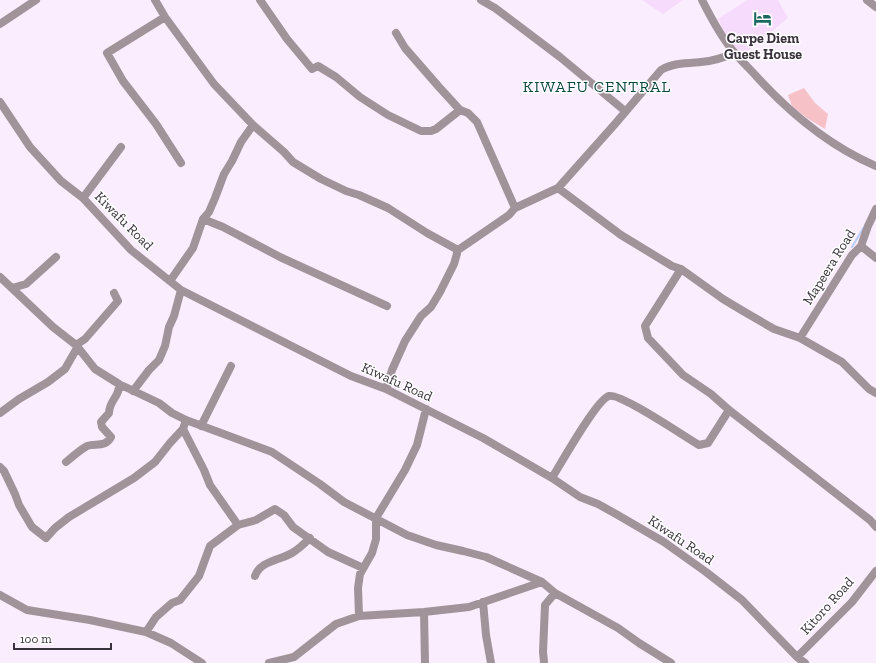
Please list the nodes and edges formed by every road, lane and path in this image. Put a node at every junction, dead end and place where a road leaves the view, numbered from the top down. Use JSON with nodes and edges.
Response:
{"nodes":[{"id":1,"x":36,"y":0,"type":"edge"},
{"id":2,"x":155,"y":0,"type":"edge"},
{"id":3,"x":260,"y":0,"type":"edge"},
{"id":4,"x":481,"y":0,"type":"edge"},
{"id":5,"x":702,"y":0,"type":"edge"},
{"id":6,"x":867,"y":0,"type":"edge"},
{"id":7,"x":876,"y":7,"type":"edge"},
{"id":8,"x":165,"y":17,"type":"junction"},
{"id":9,"x":0,"y":24,"type":"edge"},
{"id":10,"x":396,"y":33,"type":"dead end"},
{"id":11,"x":734,"y":53,"type":"junction"},
{"id":12,"x":0,"y":102,"type":"edge"},
{"id":13,"x":460,"y":110,"type":"junction"},
{"id":14,"x":625,"y":111,"type":"junction"},
{"id":15,"x":253,"y":125,"type":"junction"},
{"id":16,"x":121,"y":147,"type":"dead end"},
{"id":17,"x":181,"y":163,"type":"dead end"},
{"id":18,"x":876,"y":166,"type":"edge"},
{"id":19,"x":558,"y":188,"type":"junction"},
{"id":20,"x":83,"y":198,"type":"junction"},
{"id":21,"x":515,"y":208,"type":"junction"},
{"id":22,"x":876,"y":209,"type":"edge"},
{"id":23,"x":203,"y":219,"type":"junction"},
{"id":24,"x":861,"y":246,"type":"junction"},
{"id":25,"x":458,"y":250,"type":"junction"},
{"id":26,"x":56,"y":256,"type":"dead end"},
{"id":27,"x":876,"y":258,"type":"edge"},
{"id":28,"x":681,"y":269,"type":"junction"},
{"id":29,"x":0,"y":277,"type":"edge"},
{"id":30,"x":170,"y":281,"type":"junction"},
{"id":31,"x":12,"y":288,"type":"junction"},
{"id":32,"x":181,"y":290,"type":"junction"},
{"id":33,"x":114,"y":293,"type":"dead end"},
{"id":34,"x":387,"y":306,"type":"dead end"},
{"id":35,"x":800,"y":338,"type":"junction"},
{"id":36,"x":77,"y":346,"type":"junction"},
{"id":37,"x":231,"y":366,"type":"dead end"},
{"id":38,"x":119,"y":384,"type":"junction"},
{"id":39,"x":386,"y":389,"type":"junction"},
{"id":40,"x":133,"y":392,"type":"junction"},
{"id":41,"x":876,"y":393,"type":"edge"},
{"id":42,"x":426,"y":409,"type":"junction"},
{"id":43,"x":729,"y":410,"type":"junction"},
{"id":44,"x":0,"y":413,"type":"edge"},
{"id":45,"x":186,"y":420,"type":"junction"},
{"id":46,"x":201,"y":426,"type":"junction"},
{"id":47,"x":183,"y":429,"type":"junction"},
{"id":48,"x":66,"y":462,"type":"dead end"},
{"id":49,"x":0,"y":467,"type":"edge"},
{"id":50,"x":552,"y":478,"type":"junction"},
{"id":51,"x":873,"y":517,"type":"edge"},
{"id":52,"x":376,"y":518,"type":"junction"},
{"id":53,"x":238,"y":525,"type":"junction"},
{"id":54,"x":876,"y":527,"type":"edge"},
{"id":55,"x":310,"y":538,"type":"junction"},
{"id":56,"x":363,"y":568,"type":"junction"},
{"id":57,"x":876,"y":570,"type":"edge"},
{"id":58,"x":255,"y":576,"type":"dead end"},
{"id":59,"x":542,"y":582,"type":"junction"},
{"id":60,"x":555,"y":593,"type":"junction"},
{"id":61,"x":0,"y":595,"type":"edge"},
{"id":62,"x":483,"y":602,"type":"junction"},
{"id":63,"x":424,"y":612,"type":"junction"},
{"id":64,"x":359,"y":616,"type":"junction"},
{"id":65,"x":146,"y":632,"type":"junction"},
{"id":66,"x":797,"y":657,"type":"junction"},
{"id":67,"x":544,"y":662,"type":"edge"},
{"id":68,"x":202,"y":663,"type":"edge"},
{"id":69,"x":269,"y":663,"type":"edge"},
{"id":70,"x":425,"y":663,"type":"edge"},
{"id":71,"x":491,"y":663,"type":"edge"},
{"id":72,"x":671,"y":663,"type":"edge"},
{"id":73,"x":804,"y":663,"type":"edge"}],
"edges":[{"from":1,"to":9,"type":"street"},
{"from":2,"to":8,"type":"street"},
{"from":3,"to":13,"type":"street"},
{"from":4,"to":14,"type":"street"},
{"from":5,"to":11,"type":"street"},
{"from":6,"to":7,"type":"street"},
{"from":8,"to":15,"type":"street"},
{"from":8,"to":17,"type":"street"},
{"from":10,"to":13,"type":"street"},
{"from":11,"to":14,"type":"street"},
{"from":11,"to":18,"type":"street"},
{"from":12,"to":20,"type":"street","name":"Kiwafu Road"},
{"from":13,"to":21,"type":"street"},
{"from":14,"to":19,"type":"street"},
{"from":15,"to":23,"type":"street"},
{"from":15,"to":25,"type":"street"},
{"from":16,"to":20,"type":"street"},
{"from":19,"to":21,"type":"street"},
{"from":19,"to":28,"type":"street"},
{"from":20,"to":30,"type":"street","name":"Kiwafu Road"},
{"from":21,"to":25,"type":"street"},
{"from":22,"to":24,"type":"street","name":"Mapeera Road"},
{"from":23,"to":30,"type":"street"},
{"from":23,"to":34,"type":"street"},
{"from":24,"to":27,"type":"street"},
{"from":24,"to":35,"type":"street","name":"Mapeera Road"},
{"from":25,"to":39,"type":"street"},
{"from":26,"to":31,"type":"street"},
{"from":28,"to":35,"type":"street"},
{"from":28,"to":43,"type":"street"},
{"from":29,"to":31,"type":"street"},
{"from":30,"to":32,"type":"street","name":"Kiwafu Road"},
{"from":31,"to":36,"type":"street"},
{"from":32,"to":39,"type":"street","name":"Kiwafu Road"},
{"from":32,"to":40,"type":"street"},
{"from":33,"to":36,"type":"street"},
{"from":35,"to":41,"type":"street"},
{"from":36,"to":38,"type":"street"},
{"from":36,"to":44,"type":"street"},
{"from":37,"to":46,"type":"street"},
{"from":38,"to":40,"type":"street"},
{"from":38,"to":48,"type":"street"},
{"from":39,"to":42,"type":"street","name":"Kiwafu Road"},
{"from":40,"to":45,"type":"street"},
{"from":42,"to":50,"type":"street","name":"Kiwafu Road"},
{"from":42,"to":52,"type":"street"},
{"from":43,"to":50,"type":"street"},
{"from":43,"to":51,"type":"street"},
{"from":45,"to":46,"type":"street"},
{"from":45,"to":47,"type":"street"},
{"from":46,"to":52,"type":"street"},
{"from":47,"to":49,"type":"street"},
{"from":47,"to":53,"type":"street"},
{"from":50,"to":66,"type":"street","name":"Kiwafu Road"},
{"from":51,"to":54,"type":"street"},
{"from":52,"to":56,"type":"street"},
{"from":52,"to":59,"type":"street"},
{"from":53,"to":55,"type":"street"},
{"from":53,"to":65,"type":"street"},
{"from":55,"to":56,"type":"street"},
{"from":55,"to":58,"type":"street"},
{"from":56,"to":64,"type":"street"},
{"from":57,"to":66,"type":"street","name":"Kitoro Road"},
{"from":59,"to":60,"type":"street"},
{"from":59,"to":62,"type":"street"},
{"from":60,"to":67,"type":"street"},
{"from":60,"to":72,"type":"street"},
{"from":61,"to":65,"type":"street"},
{"from":62,"to":63,"type":"street"},
{"from":62,"to":71,"type":"street"},
{"from":63,"to":64,"type":"street"},
{"from":63,"to":70,"type":"street"},
{"from":64,"to":69,"type":"street"},
{"from":65,"to":68,"type":"street"},
{"from":66,"to":73,"type":"street","name":"Kiwafu Road"}]}
